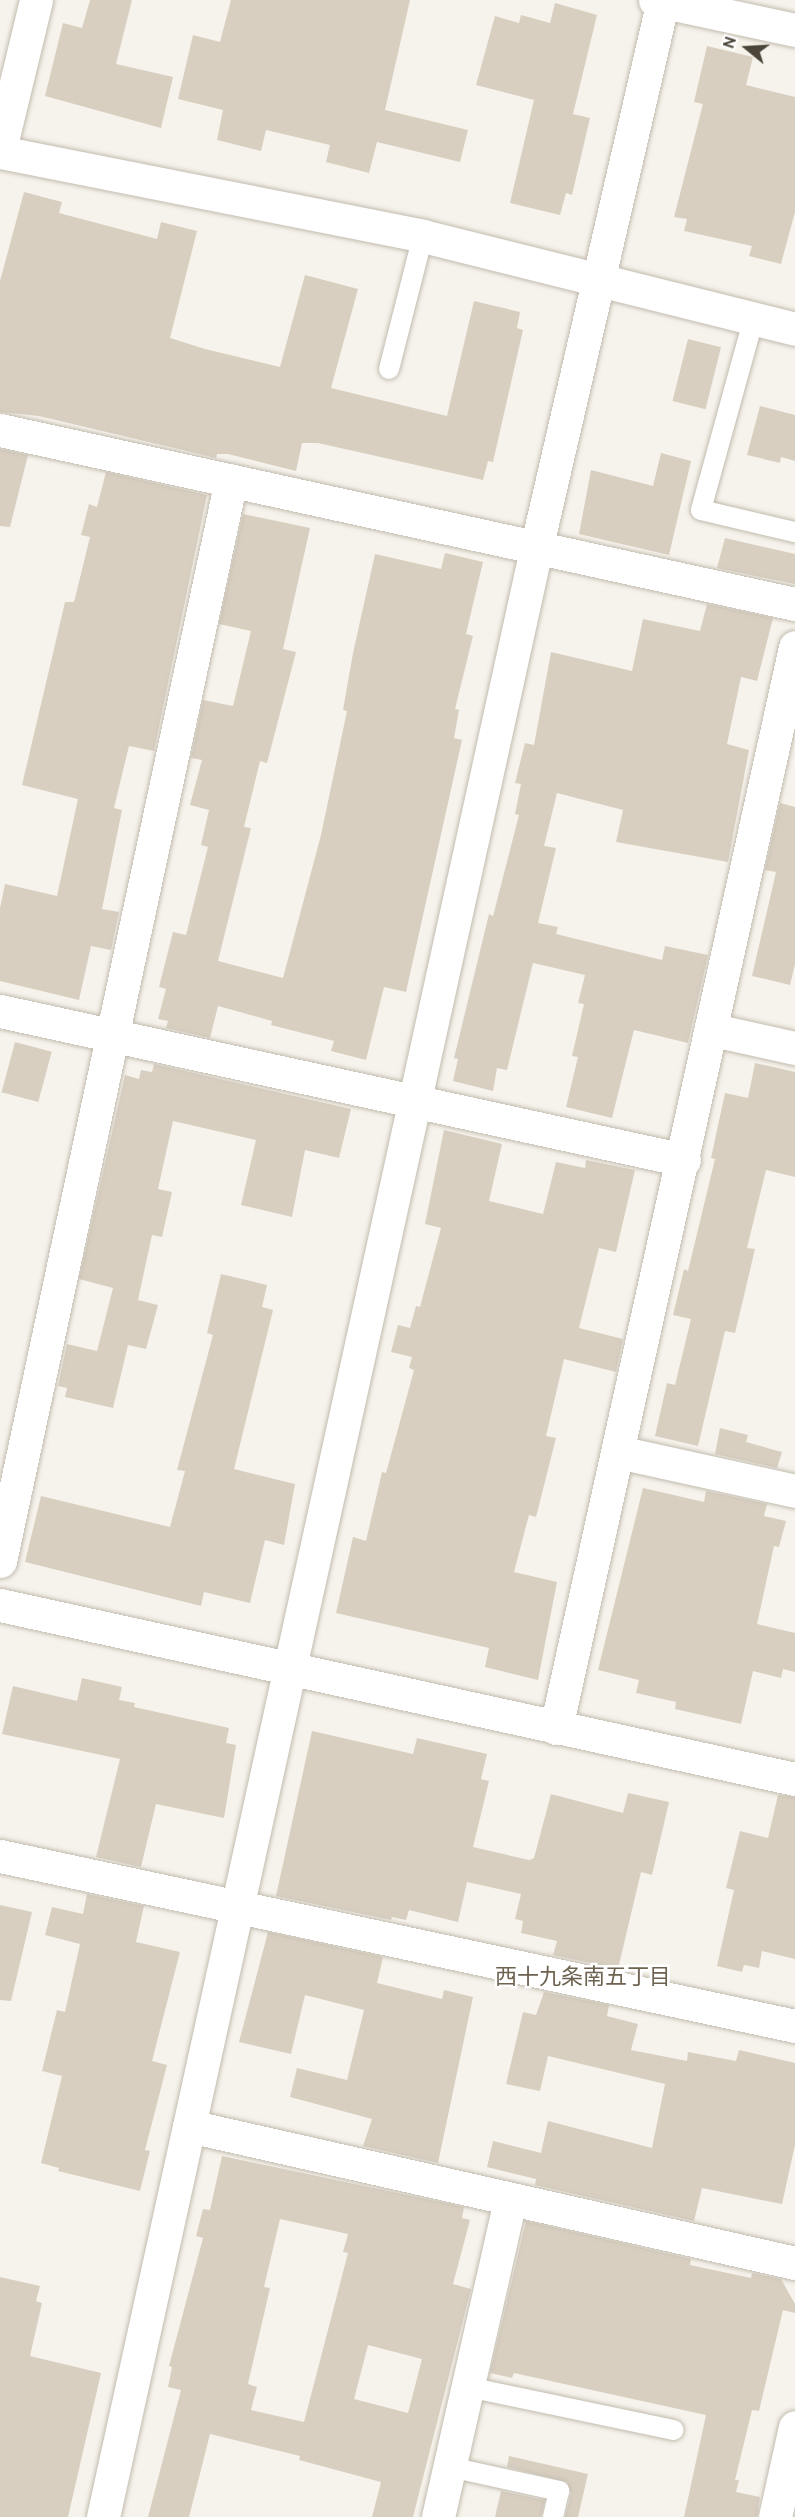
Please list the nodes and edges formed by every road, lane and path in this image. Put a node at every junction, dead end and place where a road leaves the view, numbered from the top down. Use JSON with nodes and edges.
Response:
{"nodes":[{"id":1,"x":36,"y":0,"type":"edge"},
{"id":2,"x":660,"y":1,"type":"edge"},
{"id":3,"x":795,"y":30,"type":"edge"},
{"id":4,"x":0,"y":151,"type":"edge"},
{"id":5,"x":423,"y":236,"type":"junction"},
{"id":6,"x":596,"y":281,"type":"junction"},
{"id":7,"x":753,"y":321,"type":"junction"},
{"id":8,"x":795,"y":329,"type":"edge"},
{"id":9,"x":389,"y":369,"type":"dead end"},
{"id":10,"x":0,"y":430,"type":"edge"},
{"id":11,"x":231,"y":480,"type":"junction"},
{"id":12,"x":795,"y":532,"type":"edge"},
{"id":13,"x":536,"y":549,"type":"junction"},
{"id":14,"x":795,"y":604,"type":"edge"},
{"id":15,"x":795,"y":647,"type":"edge"},
{"id":16,"x":0,"y":1011,"type":"edge"},
{"id":17,"x":713,"y":1030,"type":"junction"},
{"id":18,"x":113,"y":1037,"type":"junction"},
{"id":19,"x":795,"y":1048,"type":"edge"},
{"id":20,"x":414,"y":1102,"type":"junction"},
{"id":21,"x":684,"y":1160,"type":"junction"},
{"id":22,"x":618,"y":1452,"type":"junction"},
{"id":23,"x":795,"y":1491,"type":"edge"},
{"id":24,"x":0,"y":1561,"type":"edge"},
{"id":25,"x":0,"y":1605,"type":"edge"},
{"id":26,"x":290,"y":1669,"type":"junction"},
{"id":27,"x":556,"y":1728,"type":"junction"},
{"id":28,"x":795,"y":1779,"type":"edge"},
{"id":29,"x":0,"y":1856,"type":"edge"},
{"id":30,"x":238,"y":1907,"type":"junction"},
{"id":31,"x":795,"y":2026,"type":"edge"},
{"id":32,"x":189,"y":2126,"type":"junction"},
{"id":33,"x":510,"y":2201,"type":"junction"},
{"id":34,"x":795,"y":2262,"type":"edge"},
{"id":35,"x":468,"y":2387,"type":"junction"},
{"id":36,"x":795,"y":2427,"type":"edge"},
{"id":37,"x":674,"y":2430,"type":"dead end"},
{"id":38,"x":450,"y":2466,"type":"junction"},
{"id":39,"x":103,"y":2517,"type":"edge"},
{"id":40,"x":438,"y":2517,"type":"edge"},
{"id":41,"x":553,"y":2517,"type":"edge"},
{"id":42,"x":775,"y":2517,"type":"edge"}],
"edges":[{"from":1,"to":4,"type":"street"},
{"from":2,"to":3,"type":"street"},
{"from":2,"to":6,"type":"street"},
{"from":4,"to":5,"type":"street"},
{"from":5,"to":6,"type":"street"},
{"from":5,"to":9,"type":"lane"},
{"from":6,"to":7,"type":"street"},
{"from":6,"to":13,"type":"street"},
{"from":7,"to":8,"type":"street"},
{"from":7,"to":12,"type":"lane"},
{"from":10,"to":11,"type":"street"},
{"from":11,"to":13,"type":"street"},
{"from":11,"to":18,"type":"street"},
{"from":13,"to":14,"type":"street"},
{"from":13,"to":20,"type":"street"},
{"from":15,"to":17,"type":"street"},
{"from":16,"to":18,"type":"street"},
{"from":17,"to":19,"type":"street"},
{"from":17,"to":21,"type":"street"},
{"from":18,"to":20,"type":"street"},
{"from":18,"to":24,"type":"street"},
{"from":20,"to":21,"type":"street"},
{"from":20,"to":26,"type":"street"},
{"from":21,"to":22,"type":"street"},
{"from":22,"to":23,"type":"street"},
{"from":22,"to":27,"type":"street"},
{"from":25,"to":26,"type":"street"},
{"from":26,"to":27,"type":"street"},
{"from":26,"to":30,"type":"street"},
{"from":27,"to":28,"type":"street"},
{"from":29,"to":30,"type":"street"},
{"from":30,"to":31,"type":"street"},
{"from":30,"to":32,"type":"street"},
{"from":32,"to":33,"type":"street"},
{"from":32,"to":39,"type":"street"},
{"from":33,"to":34,"type":"street"},
{"from":33,"to":35,"type":"street"},
{"from":35,"to":37,"type":"lane"},
{"from":35,"to":38,"type":"street"},
{"from":36,"to":42,"type":"street"},
{"from":38,"to":40,"type":"street"},
{"from":38,"to":41,"type":"lane"}]}
